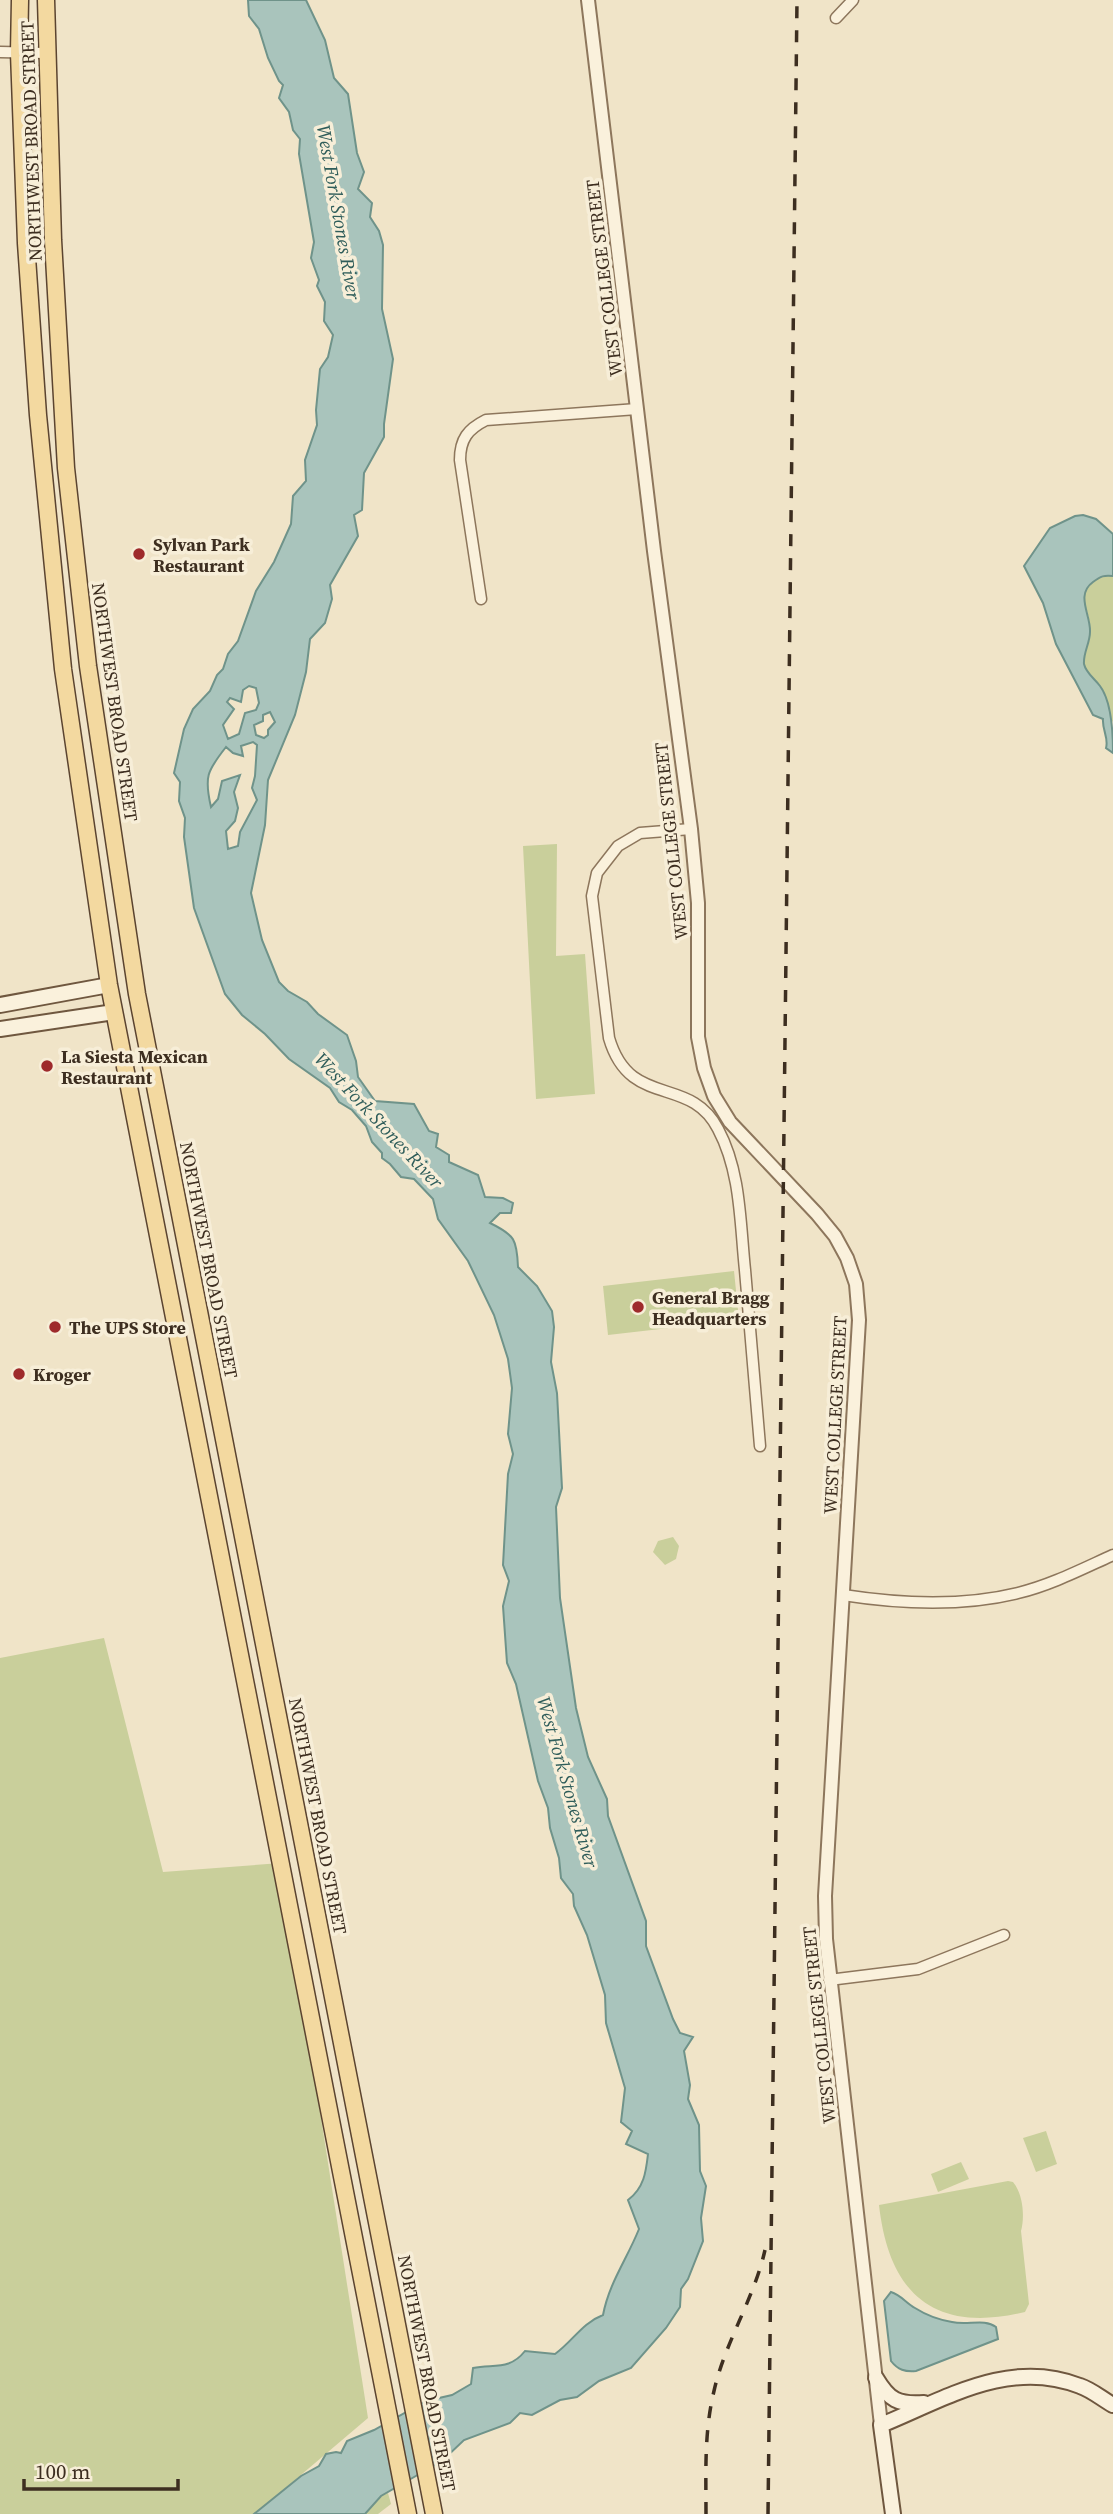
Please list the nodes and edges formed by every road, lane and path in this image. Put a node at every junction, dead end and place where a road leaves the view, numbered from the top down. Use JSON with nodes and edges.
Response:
{"nodes":[{"id":1,"x":20,"y":0,"type":"edge"},
{"id":2,"x":46,"y":0,"type":"edge"},
{"id":3,"x":588,"y":0,"type":"edge"},
{"id":4,"x":853,"y":0,"type":"edge"},
{"id":5,"x":836,"y":18,"type":"dead end"},
{"id":6,"x":0,"y":52,"type":"edge"},
{"id":7,"x":19,"y":53,"type":"junction"},
{"id":8,"x":46,"y":53,"type":"junction"},
{"id":9,"x":50,"y":165,"type":"junction"},
{"id":10,"x":23,"y":166,"type":"junction"},
{"id":11,"x":53,"y":240,"type":"junction"},
{"id":12,"x":26,"y":243,"type":"junction"},
{"id":13,"x":637,"y":409,"type":"junction"},
{"id":14,"x":66,"y":468,"type":"junction"},
{"id":15,"x":43,"y":471,"type":"junction"},
{"id":16,"x":481,"y":599,"type":"dead end"},
{"id":17,"x":88,"y":666,"type":"junction"},
{"id":18,"x":63,"y":669,"type":"junction"},
{"id":19,"x":691,"y":829,"type":"junction"},
{"id":20,"x":108,"y":985,"type":"junction"},
{"id":21,"x":137,"y":994,"type":"junction"},
{"id":22,"x":0,"y":1005,"type":"edge"},
{"id":23,"x":114,"y":1013,"type":"junction"},
{"id":24,"x":0,"y":1029,"type":"edge"},
{"id":25,"x":192,"y":1277,"type":"junction"},
{"id":26,"x":167,"y":1281,"type":"junction"},
{"id":27,"x":212,"y":1376,"type":"junction"},
{"id":28,"x":186,"y":1379,"type":"junction"},
{"id":29,"x":760,"y":1447,"type":"dead end"},
{"id":30,"x":237,"y":1506,"type":"junction"},
{"id":31,"x":212,"y":1511,"type":"junction"},
{"id":32,"x":1113,"y":1555,"type":"edge"},
{"id":33,"x":843,"y":1595,"type":"junction"},
{"id":34,"x":306,"y":1857,"type":"junction"},
{"id":35,"x":281,"y":1863,"type":"junction"},
{"id":36,"x":1004,"y":1935,"type":"dead end"},
{"id":37,"x":829,"y":1980,"type":"junction"},
{"id":38,"x":334,"y":1999,"type":"junction"},
{"id":39,"x":308,"y":2004,"type":"junction"},
{"id":40,"x":876,"y":2378,"type":"junction"},
{"id":41,"x":936,"y":2402,"type":"junction"},
{"id":42,"x":1113,"y":2405,"type":"edge"},
{"id":43,"x":881,"y":2425,"type":"junction"},
{"id":44,"x":408,"y":2514,"type":"edge"},
{"id":45,"x":434,"y":2514,"type":"edge"},
{"id":46,"x":893,"y":2514,"type":"edge"}],
"edges":[{"from":1,"to":7,"type":"main road","name":"NORTHWEST BROAD STREET"},
{"from":2,"to":8,"type":"main road","name":"NORTHWEST BROAD STREET"},
{"from":3,"to":13,"type":"street","name":"WEST COLLEGE STREET"},
{"from":4,"to":5,"type":"street"},
{"from":6,"to":7,"type":"street"},
{"from":7,"to":8,"type":"street"},
{"from":7,"to":10,"type":"main road","name":"NORTHWEST BROAD STREET"},
{"from":8,"to":9,"type":"main road","name":"NORTHWEST BROAD STREET"},
{"from":9,"to":10,"type":"main road"},
{"from":9,"to":11,"type":"main road","name":"NORTHWEST BROAD STREET"},
{"from":10,"to":12,"type":"main road","name":"NORTHWEST BROAD STREET"},
{"from":11,"to":12,"type":"main road"},
{"from":11,"to":14,"type":"main road","name":"NORTHWEST BROAD STREET"},
{"from":12,"to":15,"type":"main road","name":"NORTHWEST BROAD STREET"},
{"from":13,"to":16,"type":"street"},
{"from":13,"to":19,"type":"street","name":"WEST COLLEGE STREET"},
{"from":14,"to":15,"type":"main road"},
{"from":14,"to":17,"type":"main road","name":"NORTHWEST BROAD STREET"},
{"from":15,"to":18,"type":"main road","name":"NORTHWEST BROAD STREET"},
{"from":17,"to":18,"type":"main road"},
{"from":17,"to":21,"type":"main road","name":"NORTHWEST BROAD STREET"},
{"from":18,"to":20,"type":"main road","name":"NORTHWEST BROAD STREET"},
{"from":19,"to":29,"type":"street"},
{"from":19,"to":33,"type":"street","name":"WEST COLLEGE STREET"},
{"from":20,"to":21,"type":"main road"},
{"from":20,"to":22,"type":"main road"},
{"from":20,"to":23,"type":"main road","name":"NORTHWEST BROAD STREET"},
{"from":21,"to":23,"type":"main road"},
{"from":21,"to":25,"type":"main road","name":"NORTHWEST BROAD STREET"},
{"from":23,"to":24,"type":"main road"},
{"from":23,"to":26,"type":"main road","name":"NORTHWEST BROAD STREET"},
{"from":25,"to":26,"type":"main road"},
{"from":25,"to":27,"type":"main road","name":"NORTHWEST BROAD STREET"},
{"from":26,"to":28,"type":"main road","name":"NORTHWEST BROAD STREET"},
{"from":27,"to":28,"type":"main road"},
{"from":27,"to":30,"type":"main road","name":"NORTHWEST BROAD STREET"},
{"from":28,"to":31,"type":"main road","name":"NORTHWEST BROAD STREET"},
{"from":30,"to":31,"type":"main road"},
{"from":30,"to":34,"type":"main road","name":"NORTHWEST BROAD STREET"},
{"from":31,"to":35,"type":"main road","name":"NORTHWEST BROAD STREET"},
{"from":32,"to":33,"type":"street"},
{"from":33,"to":37,"type":"street","name":"WEST COLLEGE STREET"},
{"from":34,"to":35,"type":"main road"},
{"from":34,"to":38,"type":"main road","name":"NORTHWEST BROAD STREET"},
{"from":35,"to":39,"type":"main road","name":"NORTHWEST BROAD STREET"},
{"from":36,"to":37,"type":"street"},
{"from":37,"to":40,"type":"street","name":"WEST COLLEGE STREET"},
{"from":38,"to":39,"type":"main road"},
{"from":38,"to":45,"type":"main road","name":"NORTHWEST BROAD STREET"},
{"from":39,"to":44,"type":"main road","name":"NORTHWEST BROAD STREET"},
{"from":40,"to":41,"type":"main road"},
{"from":40,"to":43,"type":"street","name":"WEST COLLEGE STREET"},
{"from":41,"to":42,"type":"main road"},
{"from":41,"to":43,"type":"main road"},
{"from":43,"to":46,"type":"main road"}]}
